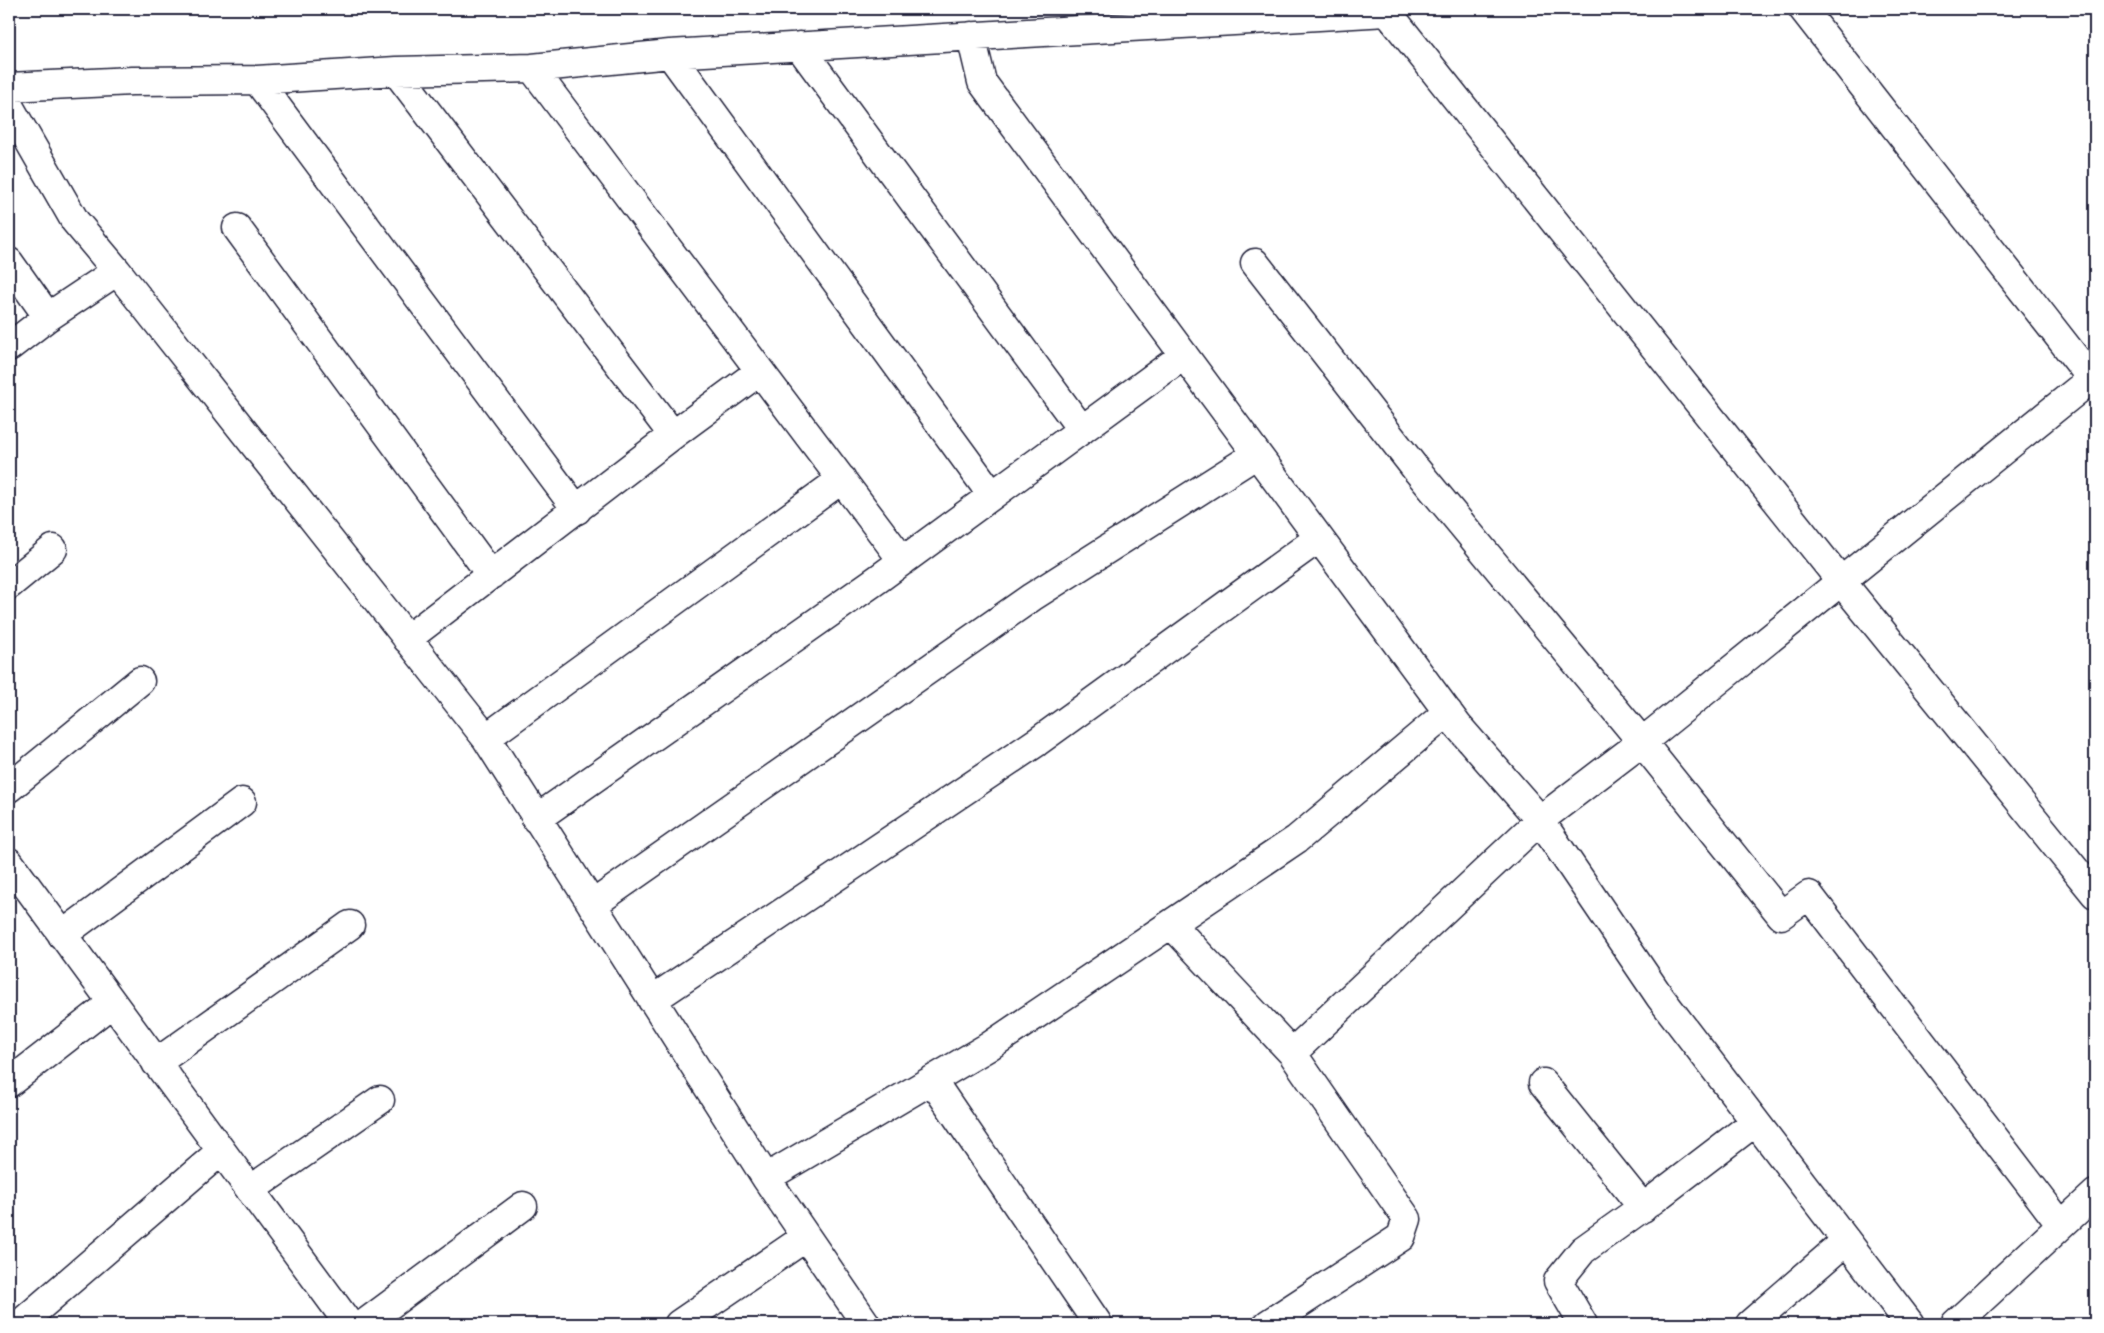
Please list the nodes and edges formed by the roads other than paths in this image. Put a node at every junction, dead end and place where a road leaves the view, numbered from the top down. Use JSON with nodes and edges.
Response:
{"nodes":[{"id":1,"x":1386,"y":10,"type":"edge"},
{"id":2,"x":1808,"y":11,"type":"edge"},
{"id":3,"x":971,"y":36,"type":"junction"},
{"id":4,"x":799,"y":46,"type":"junction"},
{"id":5,"x":670,"y":54,"type":"junction"},
{"id":6,"x":532,"y":68,"type":"junction"},
{"id":7,"x":396,"y":71,"type":"junction"},
{"id":8,"x":256,"y":80,"type":"junction"},
{"id":9,"x":9,"y":87,"type":"edge"},
{"id":10,"x":9,"y":106,"type":"edge"},
{"id":11,"x":237,"y":228,"type":"dead end"},
{"id":12,"x":9,"y":262,"type":"edge"},
{"id":13,"x":1255,"y":263,"type":"dead end"},
{"id":14,"x":117,"y":271,"type":"junction"},
{"id":15,"x":48,"y":317,"type":"junction"},
{"id":16,"x":9,"y":347,"type":"edge"},
{"id":17,"x":1184,"y":355,"type":"junction"},
{"id":18,"x":760,"y":371,"type":"junction"},
{"id":19,"x":2094,"y":379,"type":"edge"},
{"id":20,"x":1082,"y":430,"type":"junction"},
{"id":21,"x":673,"y":435,"type":"junction"},
{"id":22,"x":1257,"y":454,"type":"junction"},
{"id":23,"x":842,"y":479,"type":"junction"},
{"id":24,"x":992,"y":496,"type":"junction"},
{"id":25,"x":577,"y":510,"type":"junction"},
{"id":26,"x":1319,"y":538,"type":"junction"},
{"id":27,"x":53,"y":549,"type":"dead end"},
{"id":28,"x":903,"y":561,"type":"junction"},
{"id":29,"x":491,"y":575,"type":"junction"},
{"id":30,"x":1840,"y":580,"type":"junction"},
{"id":31,"x":9,"y":585,"type":"edge"},
{"id":32,"x":407,"y":639,"type":"junction"},
{"id":33,"x":140,"y":681,"type":"dead end"},
{"id":34,"x":1448,"y":712,"type":"junction"},
{"id":35,"x":486,"y":738,"type":"junction"},
{"id":36,"x":1642,"y":742,"type":"junction"},
{"id":37,"x":9,"y":788,"type":"edge"},
{"id":38,"x":242,"y":802,"type":"dead end"},
{"id":39,"x":536,"y":818,"type":"junction"},
{"id":40,"x":1540,"y":820,"type":"junction"},
{"id":41,"x":9,"y":862,"type":"edge"},
{"id":42,"x":2095,"y":894,"type":"edge"},
{"id":43,"x":592,"y":905,"type":"junction"},
{"id":44,"x":1171,"y":924,"type":"junction"},
{"id":45,"x":350,"y":925,"type":"dead end"},
{"id":46,"x":62,"y":935,"type":"junction"},
{"id":47,"x":652,"y":1000,"type":"junction"},
{"id":48,"x":112,"y":1003,"type":"junction"},
{"id":49,"x":1292,"y":1053,"type":"junction"},
{"id":50,"x":156,"y":1063,"type":"junction"},
{"id":51,"x":932,"y":1080,"type":"junction"},
{"id":52,"x":9,"y":1083,"type":"edge"},
{"id":53,"x":1543,"y":1083,"type":"dead end"},
{"id":54,"x":380,"y":1100,"type":"dead end"},
{"id":55,"x":1755,"y":1122,"type":"junction"},
{"id":56,"x":221,"y":1151,"type":"junction"},
{"id":57,"x":766,"y":1178,"type":"junction"},
{"id":58,"x":250,"y":1190,"type":"junction"},
{"id":59,"x":2095,"y":1194,"type":"edge"},
{"id":60,"x":524,"y":1206,"type":"dead end"},
{"id":61,"x":1643,"y":1208,"type":"junction"},
{"id":62,"x":2060,"y":1225,"type":"junction"},
{"id":63,"x":806,"y":1237,"type":"junction"},
{"id":64,"x":1846,"y":1241,"type":"junction"},
{"id":65,"x":20,"y":1324,"type":"edge"},
{"id":66,"x":349,"y":1324,"type":"edge"},
{"id":67,"x":364,"y":1324,"type":"edge"},
{"id":68,"x":679,"y":1324,"type":"edge"},
{"id":69,"x":866,"y":1324,"type":"edge"},
{"id":70,"x":1098,"y":1324,"type":"edge"},
{"id":71,"x":1268,"y":1324,"type":"edge"},
{"id":72,"x":1583,"y":1324,"type":"edge"},
{"id":73,"x":1750,"y":1324,"type":"edge"},
{"id":74,"x":1910,"y":1324,"type":"edge"},
{"id":75,"x":1954,"y":1324,"type":"edge"}],
"edges":[{"from":1,"to":3,"type":"street"},
{"from":1,"to":30,"type":"street"},
{"from":2,"to":19,"type":"street"},
{"from":3,"to":4,"type":"street"},
{"from":3,"to":17,"type":"street"},
{"from":4,"to":5,"type":"street"},
{"from":4,"to":20,"type":"street"},
{"from":5,"to":6,"type":"street"},
{"from":5,"to":24,"type":"street"},
{"from":6,"to":7,"type":"street"},
{"from":6,"to":18,"type":"street"},
{"from":7,"to":8,"type":"street"},
{"from":7,"to":21,"type":"street"},
{"from":8,"to":9,"type":"street"},
{"from":8,"to":25,"type":"street"},
{"from":10,"to":14,"type":"street"},
{"from":11,"to":29,"type":"street"},
{"from":12,"to":15,"type":"street"},
{"from":13,"to":36,"type":"street"},
{"from":14,"to":15,"type":"street"},
{"from":14,"to":32,"type":"street"},
{"from":15,"to":16,"type":"street"},
{"from":17,"to":20,"type":"street"},
{"from":17,"to":22,"type":"street"},
{"from":18,"to":21,"type":"street"},
{"from":18,"to":23,"type":"street"},
{"from":19,"to":30,"type":"street"},
{"from":20,"to":24,"type":"street"},
{"from":21,"to":25,"type":"street"},
{"from":22,"to":26,"type":"street"},
{"from":22,"to":43,"type":"street"},
{"from":23,"to":28,"type":"street"},
{"from":23,"to":35,"type":"street"},
{"from":24,"to":28,"type":"street"},
{"from":25,"to":29,"type":"street"},
{"from":26,"to":34,"type":"street"},
{"from":26,"to":47,"type":"street"},
{"from":27,"to":31,"type":"street"},
{"from":28,"to":39,"type":"street"},
{"from":29,"to":32,"type":"street"},
{"from":30,"to":36,"type":"street"},
{"from":30,"to":42,"type":"street"},
{"from":32,"to":35,"type":"street"},
{"from":33,"to":37,"type":"street"},
{"from":34,"to":40,"type":"street"},
{"from":34,"to":44,"type":"street"},
{"from":35,"to":39,"type":"street"},
{"from":36,"to":40,"type":"street"},
{"from":36,"to":62,"type":"street"},
{"from":38,"to":46,"type":"street"},
{"from":39,"to":43,"type":"street"},
{"from":40,"to":49,"type":"street"},
{"from":40,"to":55,"type":"street"},
{"from":41,"to":46,"type":"street"},
{"from":43,"to":47,"type":"street"},
{"from":44,"to":49,"type":"street"},
{"from":44,"to":51,"type":"street"},
{"from":45,"to":50,"type":"street"},
{"from":46,"to":48,"type":"street"},
{"from":47,"to":57,"type":"street"},
{"from":48,"to":50,"type":"street"},
{"from":48,"to":52,"type":"street"},
{"from":49,"to":71,"type":"street"},
{"from":50,"to":56,"type":"street"},
{"from":51,"to":57,"type":"street"},
{"from":51,"to":70,"type":"street"},
{"from":53,"to":61,"type":"street"},
{"from":54,"to":58,"type":"street"},
{"from":55,"to":61,"type":"street"},
{"from":55,"to":64,"type":"street"},
{"from":56,"to":58,"type":"street"},
{"from":56,"to":65,"type":"street"},
{"from":57,"to":63,"type":"street"},
{"from":58,"to":66,"type":"street"},
{"from":59,"to":62,"type":"street"},
{"from":60,"to":67,"type":"street"},
{"from":61,"to":72,"type":"street"},
{"from":62,"to":75,"type":"street"},
{"from":63,"to":68,"type":"street"},
{"from":63,"to":69,"type":"street"},
{"from":64,"to":73,"type":"street"},
{"from":64,"to":74,"type":"street"}]}
